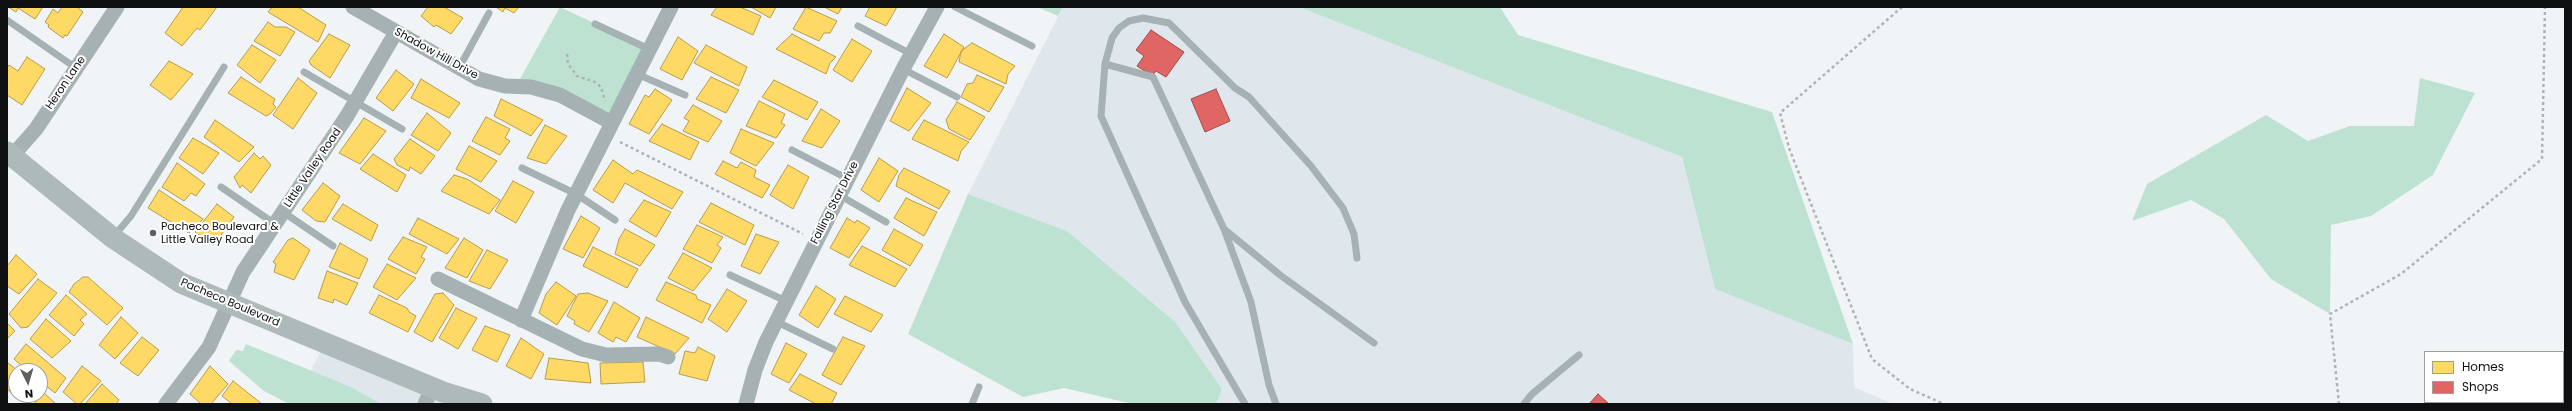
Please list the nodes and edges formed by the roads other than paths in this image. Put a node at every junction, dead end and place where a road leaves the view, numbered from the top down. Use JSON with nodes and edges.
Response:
{"nodes":[{"id":1,"x":117,"y":7,"type":"edge"},
{"id":2,"x":671,"y":7,"type":"edge"},
{"id":3,"x":937,"y":7,"type":"edge"},
{"id":4,"x":955,"y":7,"type":"edge"},
{"id":5,"x":358,"y":8,"type":"edge"},
{"id":6,"x":489,"y":13,"type":"dead end"},
{"id":7,"x":7,"y":20,"type":"edge"},
{"id":8,"x":595,"y":24,"type":"dead end"},
{"id":9,"x":858,"y":26,"type":"dead end"},
{"id":10,"x":396,"y":32,"type":"junction"},
{"id":11,"x":1032,"y":46,"type":"dead end"},
{"id":12,"x":650,"y":49,"type":"junction"},
{"id":13,"x":911,"y":54,"type":"junction"},
{"id":14,"x":1105,"y":64,"type":"junction"},
{"id":15,"x":224,"y":67,"type":"dead end"},
{"id":16,"x":76,"y":68,"type":"junction"},
{"id":17,"x":459,"y":68,"type":"junction"},
{"id":18,"x":903,"y":69,"type":"junction"},
{"id":19,"x":304,"y":72,"type":"dead end"},
{"id":20,"x":637,"y":74,"type":"junction"},
{"id":21,"x":685,"y":94,"type":"dead end"},
{"id":22,"x":957,"y":97,"type":"dead end"},
{"id":23,"x":355,"y":102,"type":"junction"},
{"id":24,"x":402,"y":129,"type":"dead end"},
{"id":25,"x":609,"y":129,"type":"junction"},
{"id":26,"x":792,"y":150,"type":"dead end"},
{"id":27,"x":9,"y":154,"type":"edge"},
{"id":28,"x":522,"y":168,"type":"dead end"},
{"id":29,"x":848,"y":179,"type":"junction"},
{"id":30,"x":221,"y":187,"type":"dead end"},
{"id":31,"x":576,"y":194,"type":"junction"},
{"id":32,"x":839,"y":195,"type":"junction"},
{"id":33,"x":279,"y":218,"type":"junction"},
{"id":34,"x":616,"y":220,"type":"dead end"},
{"id":35,"x":886,"y":222,"type":"dead end"},
{"id":36,"x":1224,"y":229,"type":"junction"},
{"id":37,"x":113,"y":238,"type":"junction"},
{"id":38,"x":333,"y":246,"type":"dead end"},
{"id":39,"x":1357,"y":258,"type":"dead end"},
{"id":40,"x":730,"y":275,"type":"dead end"},
{"id":41,"x":438,"y":279,"type":"dead end"},
{"id":42,"x":786,"y":301,"type":"junction"},
{"id":43,"x":230,"y":304,"type":"junction"},
{"id":44,"x":521,"y":320,"type":"junction"},
{"id":45,"x":776,"y":322,"type":"junction"},
{"id":46,"x":1374,"y":343,"type":"dead end"},
{"id":47,"x":833,"y":349,"type":"dead end"},
{"id":48,"x":1579,"y":355,"type":"dead end"},
{"id":49,"x":668,"y":358,"type":"dead end"},
{"id":50,"x":979,"y":386,"type":"dead end"},
{"id":51,"x":428,"y":396,"type":"edge"},
{"id":52,"x":166,"y":404,"type":"edge"},
{"id":53,"x":482,"y":404,"type":"edge"},
{"id":54,"x":746,"y":404,"type":"edge"},
{"id":55,"x":972,"y":404,"type":"edge"},
{"id":56,"x":1245,"y":404,"type":"edge"},
{"id":57,"x":1276,"y":404,"type":"edge"},
{"id":58,"x":1524,"y":404,"type":"edge"}],
"edges":[{"from":1,"to":16,"type":"street","name":"Heron Lane"},
{"from":2,"to":12,"type":"street"},
{"from":3,"to":13,"type":"street","name":"Falling Star Drive"},
{"from":4,"to":11,"type":"lane"},
{"from":5,"to":10,"type":"street","name":"Shadow Hill Drive"},
{"from":6,"to":17,"type":"lane"},
{"from":7,"to":16,"type":"lane"},
{"from":8,"to":12,"type":"lane"},
{"from":9,"to":13,"type":"lane"},
{"from":10,"to":17,"type":"street","name":"Shadow Hill Drive"},
{"from":10,"to":23,"type":"street","name":"Little Valley Road"},
{"from":12,"to":20,"type":"street"},
{"from":13,"to":18,"type":"street","name":"Falling Star Drive"},
{"from":14,"to":36,"type":"lane"},
{"from":14,"to":39,"type":"lane"},
{"from":14,"to":56,"type":"lane"},
{"from":15,"to":37,"type":"lane"},
{"from":16,"to":27,"type":"street","name":"Heron Lane"},
{"from":17,"to":25,"type":"street","name":"Shadow Hill Drive"},
{"from":18,"to":22,"type":"lane"},
{"from":18,"to":29,"type":"street","name":"Falling Star Drive"},
{"from":19,"to":23,"type":"lane"},
{"from":20,"to":21,"type":"lane"},
{"from":20,"to":25,"type":"street"},
{"from":23,"to":24,"type":"lane"},
{"from":23,"to":33,"type":"street","name":"Little Valley Road"},
{"from":25,"to":31,"type":"street"},
{"from":26,"to":29,"type":"lane"},
{"from":27,"to":37,"type":"main road","name":"Pacheco Boulevard"},
{"from":28,"to":31,"type":"lane"},
{"from":29,"to":32,"type":"street","name":"Falling Star Drive"},
{"from":30,"to":33,"type":"lane"},
{"from":31,"to":34,"type":"lane"},
{"from":31,"to":44,"type":"street"},
{"from":32,"to":35,"type":"lane"},
{"from":32,"to":42,"type":"street","name":"Falling Star Drive"},
{"from":33,"to":38,"type":"lane"},
{"from":33,"to":43,"type":"street","name":"Little Valley Road"},
{"from":36,"to":46,"type":"lane"},
{"from":36,"to":57,"type":"lane"},
{"from":37,"to":43,"type":"main road","name":"Pacheco Boulevard"},
{"from":40,"to":42,"type":"lane"},
{"from":41,"to":44,"type":"street"},
{"from":42,"to":45,"type":"street","name":"Falling Star Drive"},
{"from":43,"to":51,"type":"main road","name":"Pacheco Boulevard"},
{"from":43,"to":52,"type":"street","name":"Little Valley Road"},
{"from":44,"to":49,"type":"street"},
{"from":45,"to":47,"type":"lane"},
{"from":45,"to":54,"type":"street","name":"Falling Star Drive"},
{"from":48,"to":58,"type":"lane"},
{"from":50,"to":55,"type":"lane"},
{"from":51,"to":53,"type":"main road","name":"Pacheco Boulevard"}]}
